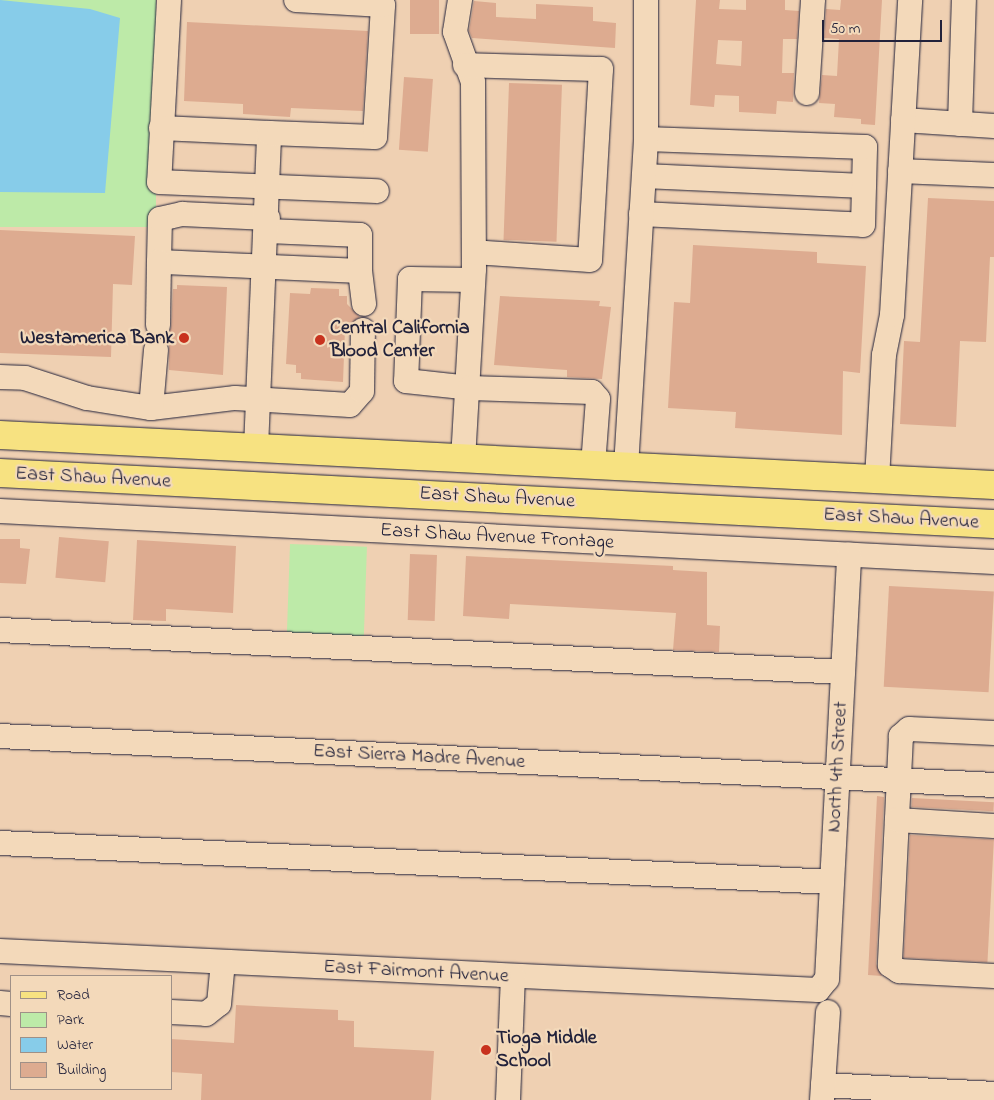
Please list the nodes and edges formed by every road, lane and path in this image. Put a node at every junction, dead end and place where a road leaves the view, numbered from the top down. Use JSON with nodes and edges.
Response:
{"nodes":[{"id":1,"x":169,"y":0,"type":"edge"},
{"id":2,"x":296,"y":0,"type":"edge"},
{"id":3,"x":460,"y":0,"type":"edge"},
{"id":4,"x":646,"y":0,"type":"edge"},
{"id":5,"x":813,"y":0,"type":"edge"},
{"id":6,"x":910,"y":0,"type":"edge"},
{"id":7,"x":964,"y":0,"type":"edge"},
{"id":8,"x":465,"y":65,"type":"junction"},
{"id":9,"x":807,"y":93,"type":"dead end"},
{"id":10,"x":903,"y":120,"type":"junction"},
{"id":11,"x":960,"y":124,"type":"junction"},
{"id":12,"x":994,"y":126,"type":"edge"},
{"id":13,"x":161,"y":128,"type":"junction"},
{"id":14,"x":269,"y":133,"type":"junction"},
{"id":15,"x":646,"y":139,"type":"junction"},
{"id":16,"x":994,"y":175,"type":"edge"},
{"id":17,"x":644,"y":176,"type":"junction"},
{"id":18,"x":900,"y":177,"type":"junction"},
{"id":19,"x":864,"y":186,"type":"junction"},
{"id":20,"x":268,"y":187,"type":"junction"},
{"id":21,"x":378,"y":191,"type":"dead end"},
{"id":22,"x":641,"y":214,"type":"junction"},
{"id":23,"x":268,"y":225,"type":"junction"},
{"id":24,"x":474,"y":252,"type":"junction"},
{"id":25,"x":160,"y":262,"type":"junction"},
{"id":26,"x":266,"y":264,"type":"junction"},
{"id":27,"x":360,"y":271,"type":"junction"},
{"id":28,"x":473,"y":280,"type":"junction"},
{"id":29,"x":364,"y":304,"type":"dead end"},
{"id":30,"x":158,"y":325,"type":"dead end"},
{"id":31,"x":363,"y":330,"type":"dead end"},
{"id":32,"x":156,"y":350,"type":"dead end"},
{"id":33,"x":0,"y":377,"type":"edge"},
{"id":34,"x":470,"y":388,"type":"junction"},
{"id":35,"x":258,"y":400,"type":"junction"},
{"id":36,"x":151,"y":408,"type":"junction"},
{"id":37,"x":0,"y":435,"type":"edge"},
{"id":38,"x":256,"y":448,"type":"junction"},
{"id":39,"x":0,"y":456,"type":"edge"},
{"id":40,"x":463,"y":458,"type":"junction"},
{"id":41,"x":593,"y":465,"type":"junction"},
{"id":42,"x":626,"y":467,"type":"junction"},
{"id":43,"x":0,"y":473,"type":"edge"},
{"id":44,"x":877,"y":479,"type":"junction"},
{"id":45,"x":994,"y":485,"type":"edge"},
{"id":46,"x":255,"y":486,"type":"junction"},
{"id":47,"x":0,"y":511,"type":"edge"},
{"id":48,"x":994,"y":524,"type":"edge"},
{"id":49,"x":849,"y":555,"type":"junction"},
{"id":50,"x":994,"y":562,"type":"edge"},
{"id":51,"x":0,"y":630,"type":"edge"},
{"id":52,"x":843,"y":672,"type":"junction"},
{"id":53,"x":994,"y":733,"type":"edge"},
{"id":54,"x":0,"y":736,"type":"edge"},
{"id":55,"x":838,"y":778,"type":"junction"},
{"id":56,"x":900,"y":781,"type":"junction"},
{"id":57,"x":994,"y":785,"type":"edge"},
{"id":58,"x":897,"y":820,"type":"junction"},
{"id":59,"x":994,"y":826,"type":"edge"},
{"id":60,"x":0,"y":843,"type":"edge"},
{"id":61,"x":832,"y":882,"type":"junction"},
{"id":62,"x":0,"y":950,"type":"edge"},
{"id":63,"x":223,"y":962,"type":"junction"},
{"id":64,"x":513,"y":976,"type":"junction"},
{"id":65,"x":994,"y":976,"type":"edge"},
{"id":66,"x":827,"y":979,"type":"joint"},
{"id":67,"x":172,"y":1012,"type":"edge"},
{"id":68,"x":828,"y":1012,"type":"dead end"},
{"id":69,"x":823,"y":1093,"type":"edge"},
{"id":70,"x":994,"y":1094,"type":"edge"},
{"id":71,"x":508,"y":1100,"type":"edge"}],
"edges":[{"from":1,"to":13,"type":"street"},
{"from":2,"to":14,"type":"street"},
{"from":3,"to":8,"type":"street"},
{"from":4,"to":15,"type":"street"},
{"from":5,"to":9,"type":"street"},
{"from":6,"to":10,"type":"street"},
{"from":7,"to":11,"type":"street"},
{"from":8,"to":24,"type":"street"},
{"from":8,"to":24,"type":"street"},
{"from":10,"to":11,"type":"street"},
{"from":10,"to":18,"type":"street"},
{"from":11,"to":12,"type":"street"},
{"from":13,"to":14,"type":"street"},
{"from":13,"to":20,"type":"street"},
{"from":14,"to":20,"type":"street"},
{"from":15,"to":17,"type":"street"},
{"from":15,"to":19,"type":"street"},
{"from":16,"to":18,"type":"street"},
{"from":17,"to":19,"type":"street"},
{"from":17,"to":22,"type":"street"},
{"from":18,"to":44,"type":"street"},
{"from":19,"to":22,"type":"street"},
{"from":20,"to":21,"type":"street"},
{"from":20,"to":23,"type":"street"},
{"from":22,"to":42,"type":"street"},
{"from":23,"to":25,"type":"street"},
{"from":23,"to":26,"type":"street"},
{"from":23,"to":27,"type":"street"},
{"from":24,"to":28,"type":"street"},
{"from":25,"to":26,"type":"street"},
{"from":25,"to":30,"type":"street"},
{"from":26,"to":27,"type":"street"},
{"from":26,"to":35,"type":"street"},
{"from":27,"to":29,"type":"street"},
{"from":28,"to":34,"type":"street"},
{"from":28,"to":34,"type":"street"},
{"from":31,"to":35,"type":"street"},
{"from":32,"to":36,"type":"street"},
{"from":33,"to":36,"type":"street"},
{"from":34,"to":40,"type":"street"},
{"from":34,"to":41,"type":"street"},
{"from":35,"to":36,"type":"street"},
{"from":35,"to":38,"type":"street"},
{"from":37,"to":38,"type":"main road","name":"East Shaw Avenue"},
{"from":38,"to":39,"type":"main road"},
{"from":38,"to":40,"type":"main road","name":"East Shaw Avenue"},
{"from":40,"to":41,"type":"main road","name":"East Shaw Avenue"},
{"from":40,"to":46,"type":"main road"},
{"from":41,"to":42,"type":"main road","name":"East Shaw Avenue"},
{"from":42,"to":44,"type":"main road","name":"East Shaw Avenue"},
{"from":43,"to":46,"type":"main road","name":"East Shaw Avenue"},
{"from":44,"to":45,"type":"main road","name":"East Shaw Avenue"},
{"from":46,"to":48,"type":"main road","name":"East Shaw Avenue"},
{"from":47,"to":49,"type":"street","name":"East Shaw Avenue Frontage"},
{"from":49,"to":50,"type":"street","name":"East Shaw Avenue Frontage"},
{"from":49,"to":52,"type":"street","name":"North 4th Street"},
{"from":51,"to":52,"type":"street"},
{"from":52,"to":55,"type":"street","name":"North 4th Street"},
{"from":53,"to":56,"type":"street"},
{"from":54,"to":55,"type":"street","name":"East Sierra Madre Avenue"},
{"from":55,"to":56,"type":"street","name":"East Sierra Madre Avenue"},
{"from":55,"to":61,"type":"street","name":"North 4th Street"},
{"from":56,"to":57,"type":"street","name":"East Sierra Madre Avenue"},
{"from":56,"to":58,"type":"street"},
{"from":58,"to":59,"type":"street"},
{"from":58,"to":65,"type":"street"},
{"from":60,"to":61,"type":"street"},
{"from":61,"to":66,"type":"street","name":"North 4th Street"},
{"from":62,"to":63,"type":"street","name":"East Fairmont Avenue"},
{"from":63,"to":64,"type":"street","name":"East Fairmont Avenue"},
{"from":63,"to":67,"type":"street"},
{"from":64,"to":66,"type":"street","name":"East Fairmont Avenue"},
{"from":64,"to":71,"type":"street"},
{"from":68,"to":69,"type":"street"},
{"from":69,"to":70,"type":"street"}]}
